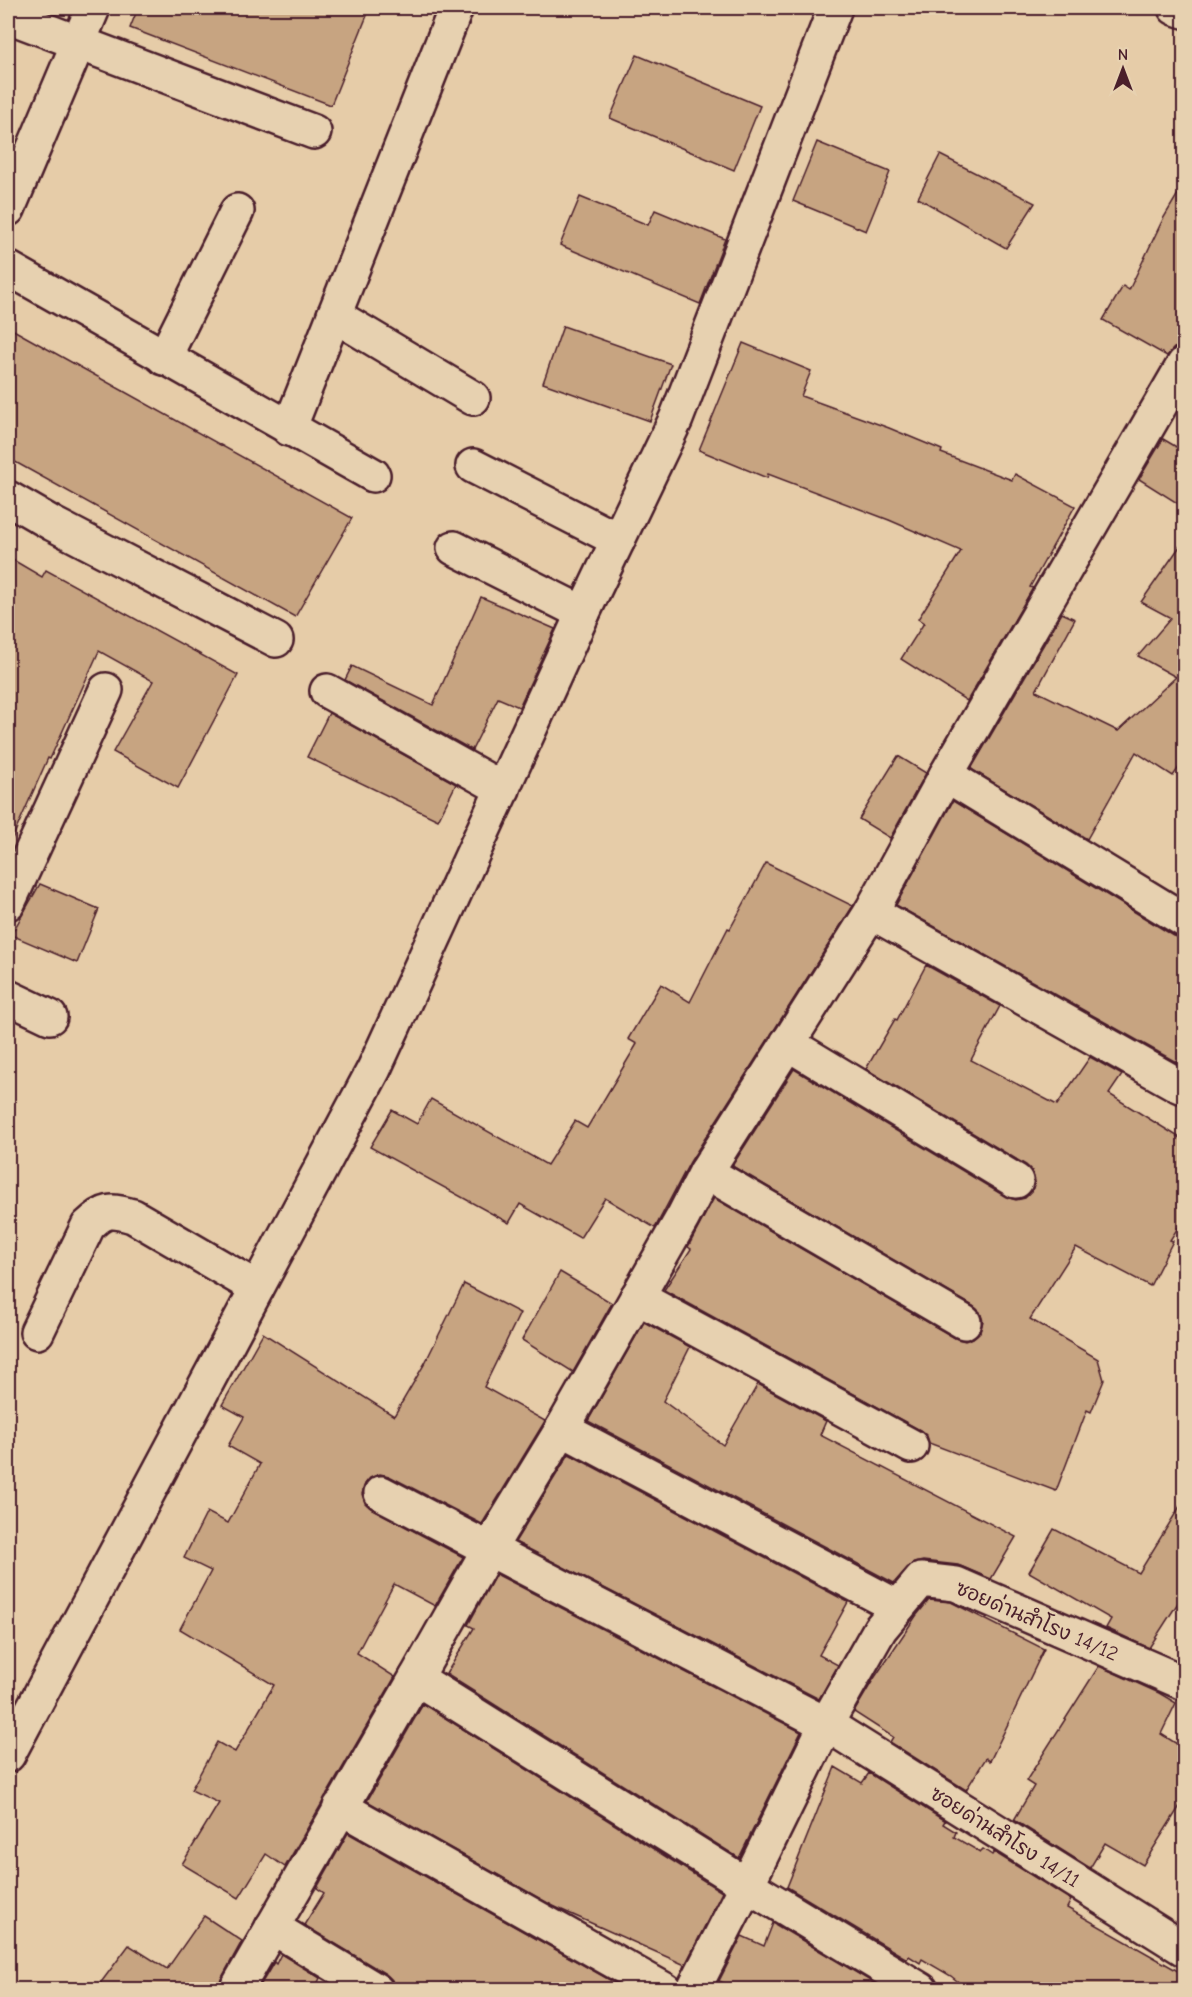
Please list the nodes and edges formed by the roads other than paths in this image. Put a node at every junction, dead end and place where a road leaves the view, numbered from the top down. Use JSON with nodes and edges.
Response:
{"nodes":[{"id":1,"x":93,"y":8,"type":"edge"},
{"id":2,"x":456,"y":8,"type":"edge"},
{"id":3,"x":835,"y":8,"type":"edge"},
{"id":4,"x":1175,"y":8,"type":"edge"},
{"id":5,"x":1185,"y":11,"type":"edge"},
{"id":6,"x":8,"y":15,"type":"edge"},
{"id":7,"x":78,"y":42,"type":"junction"},
{"id":8,"x":314,"y":132,"type":"dead end"},
{"id":9,"x":8,"y":209,"type":"edge"},
{"id":10,"x":237,"y":211,"type":"dead end"},
{"id":11,"x":8,"y":268,"type":"edge"},
{"id":12,"x":334,"y":315,"type":"junction"},
{"id":13,"x":164,"y":358,"type":"junction"},
{"id":14,"x":1185,"y":364,"type":"edge"},
{"id":15,"x":473,"y":398,"type":"dead end"},
{"id":16,"x":289,"y":429,"type":"junction"},
{"id":17,"x":473,"y":466,"type":"dead end"},
{"id":18,"x":374,"y":475,"type":"dead end"},
{"id":19,"x":8,"y":498,"type":"edge"},
{"id":20,"x":618,"y":540,"type":"junction"},
{"id":21,"x":454,"y":548,"type":"dead end"},
{"id":22,"x":583,"y":613,"type":"junction"},
{"id":23,"x":276,"y":640,"type":"dead end"},
{"id":24,"x":106,"y":690,"type":"dead end"},
{"id":25,"x":327,"y":691,"type":"dead end"},
{"id":26,"x":946,"y":775,"type":"junction"},
{"id":27,"x":503,"y":789,"type":"junction"},
{"id":28,"x":8,"y":903,"type":"edge"},
{"id":29,"x":871,"y":912,"type":"junction"},
{"id":30,"x":1185,"y":920,"type":"edge"},
{"id":31,"x":8,"y":997,"type":"edge"},
{"id":32,"x":51,"y":1017,"type":"dead end"},
{"id":33,"x":787,"y":1043,"type":"junction"},
{"id":34,"x":1180,"y":1086,"type":"dead end"},
{"id":35,"x":706,"y":1172,"type":"junction"},
{"id":36,"x":1016,"y":1181,"type":"dead end"},
{"id":37,"x":257,"y":1288,"type":"junction"},
{"id":38,"x":637,"y":1297,"type":"junction"},
{"id":39,"x":964,"y":1322,"type":"dead end"},
{"id":40,"x":37,"y":1332,"type":"dead end"},
{"id":41,"x":562,"y":1429,"type":"junction"},
{"id":42,"x":911,"y":1446,"type":"dead end"},
{"id":43,"x":381,"y":1493,"type":"dead end"},
{"id":44,"x":489,"y":1549,"type":"junction"},
{"id":45,"x":898,"y":1607,"type":"junction"},
{"id":46,"x":416,"y":1678,"type":"junction"},
{"id":47,"x":1185,"y":1683,"type":"edge"},
{"id":48,"x":826,"y":1724,"type":"junction"},
{"id":49,"x":8,"y":1755,"type":"edge"},
{"id":50,"x":340,"y":1808,"type":"junction"},
{"id":51,"x":747,"y":1885,"type":"junction"},
{"id":52,"x":272,"y":1927,"type":"junction"},
{"id":53,"x":1185,"y":1949,"type":"edge"},
{"id":54,"x":236,"y":1989,"type":"edge"},
{"id":55,"x":376,"y":1989,"type":"edge"},
{"id":56,"x":665,"y":1989,"type":"edge"},
{"id":57,"x":693,"y":1989,"type":"edge"},
{"id":58,"x":921,"y":1989,"type":"edge"}],
"edges":[{"from":1,"to":7,"type":"street"},
{"from":2,"to":12,"type":"street"},
{"from":3,"to":20,"type":"street"},
{"from":4,"to":5,"type":"street"},
{"from":6,"to":7,"type":"street"},
{"from":7,"to":8,"type":"street"},
{"from":7,"to":9,"type":"street"},
{"from":10,"to":13,"type":"street"},
{"from":11,"to":13,"type":"street"},
{"from":12,"to":15,"type":"street"},
{"from":12,"to":16,"type":"street"},
{"from":13,"to":16,"type":"street"},
{"from":14,"to":26,"type":"street"},
{"from":16,"to":18,"type":"street"},
{"from":17,"to":20,"type":"street"},
{"from":19,"to":23,"type":"street"},
{"from":20,"to":22,"type":"street"},
{"from":21,"to":22,"type":"street"},
{"from":22,"to":27,"type":"street"},
{"from":24,"to":28,"type":"street"},
{"from":25,"to":27,"type":"street"},
{"from":26,"to":29,"type":"street"},
{"from":26,"to":30,"type":"street"},
{"from":27,"to":37,"type":"street"},
{"from":29,"to":33,"type":"street"},
{"from":29,"to":34,"type":"street"},
{"from":31,"to":32,"type":"street"},
{"from":33,"to":35,"type":"street"},
{"from":33,"to":36,"type":"street"},
{"from":35,"to":38,"type":"street"},
{"from":35,"to":39,"type":"street"},
{"from":37,"to":40,"type":"street"},
{"from":37,"to":49,"type":"street"},
{"from":38,"to":41,"type":"street"},
{"from":38,"to":42,"type":"street"},
{"from":41,"to":44,"type":"street"},
{"from":41,"to":45,"type":"street"},
{"from":43,"to":44,"type":"street","name":"ซอยด่านสำโรง 14/11"},
{"from":44,"to":46,"type":"street"},
{"from":44,"to":48,"type":"street","name":"ซอยด่านสำโรง 14/11"},
{"from":45,"to":47,"type":"street","name":"ซอยด่านสำโรง 14/12"},
{"from":45,"to":48,"type":"street"},
{"from":46,"to":50,"type":"street"},
{"from":46,"to":51,"type":"street"},
{"from":48,"to":51,"type":"street"},
{"from":48,"to":53,"type":"street","name":"ซอยด่านสำโรง 14/11"},
{"from":50,"to":52,"type":"street"},
{"from":50,"to":56,"type":"street"},
{"from":51,"to":57,"type":"street"},
{"from":51,"to":58,"type":"street"},
{"from":52,"to":54,"type":"street"},
{"from":52,"to":55,"type":"street"}]}
